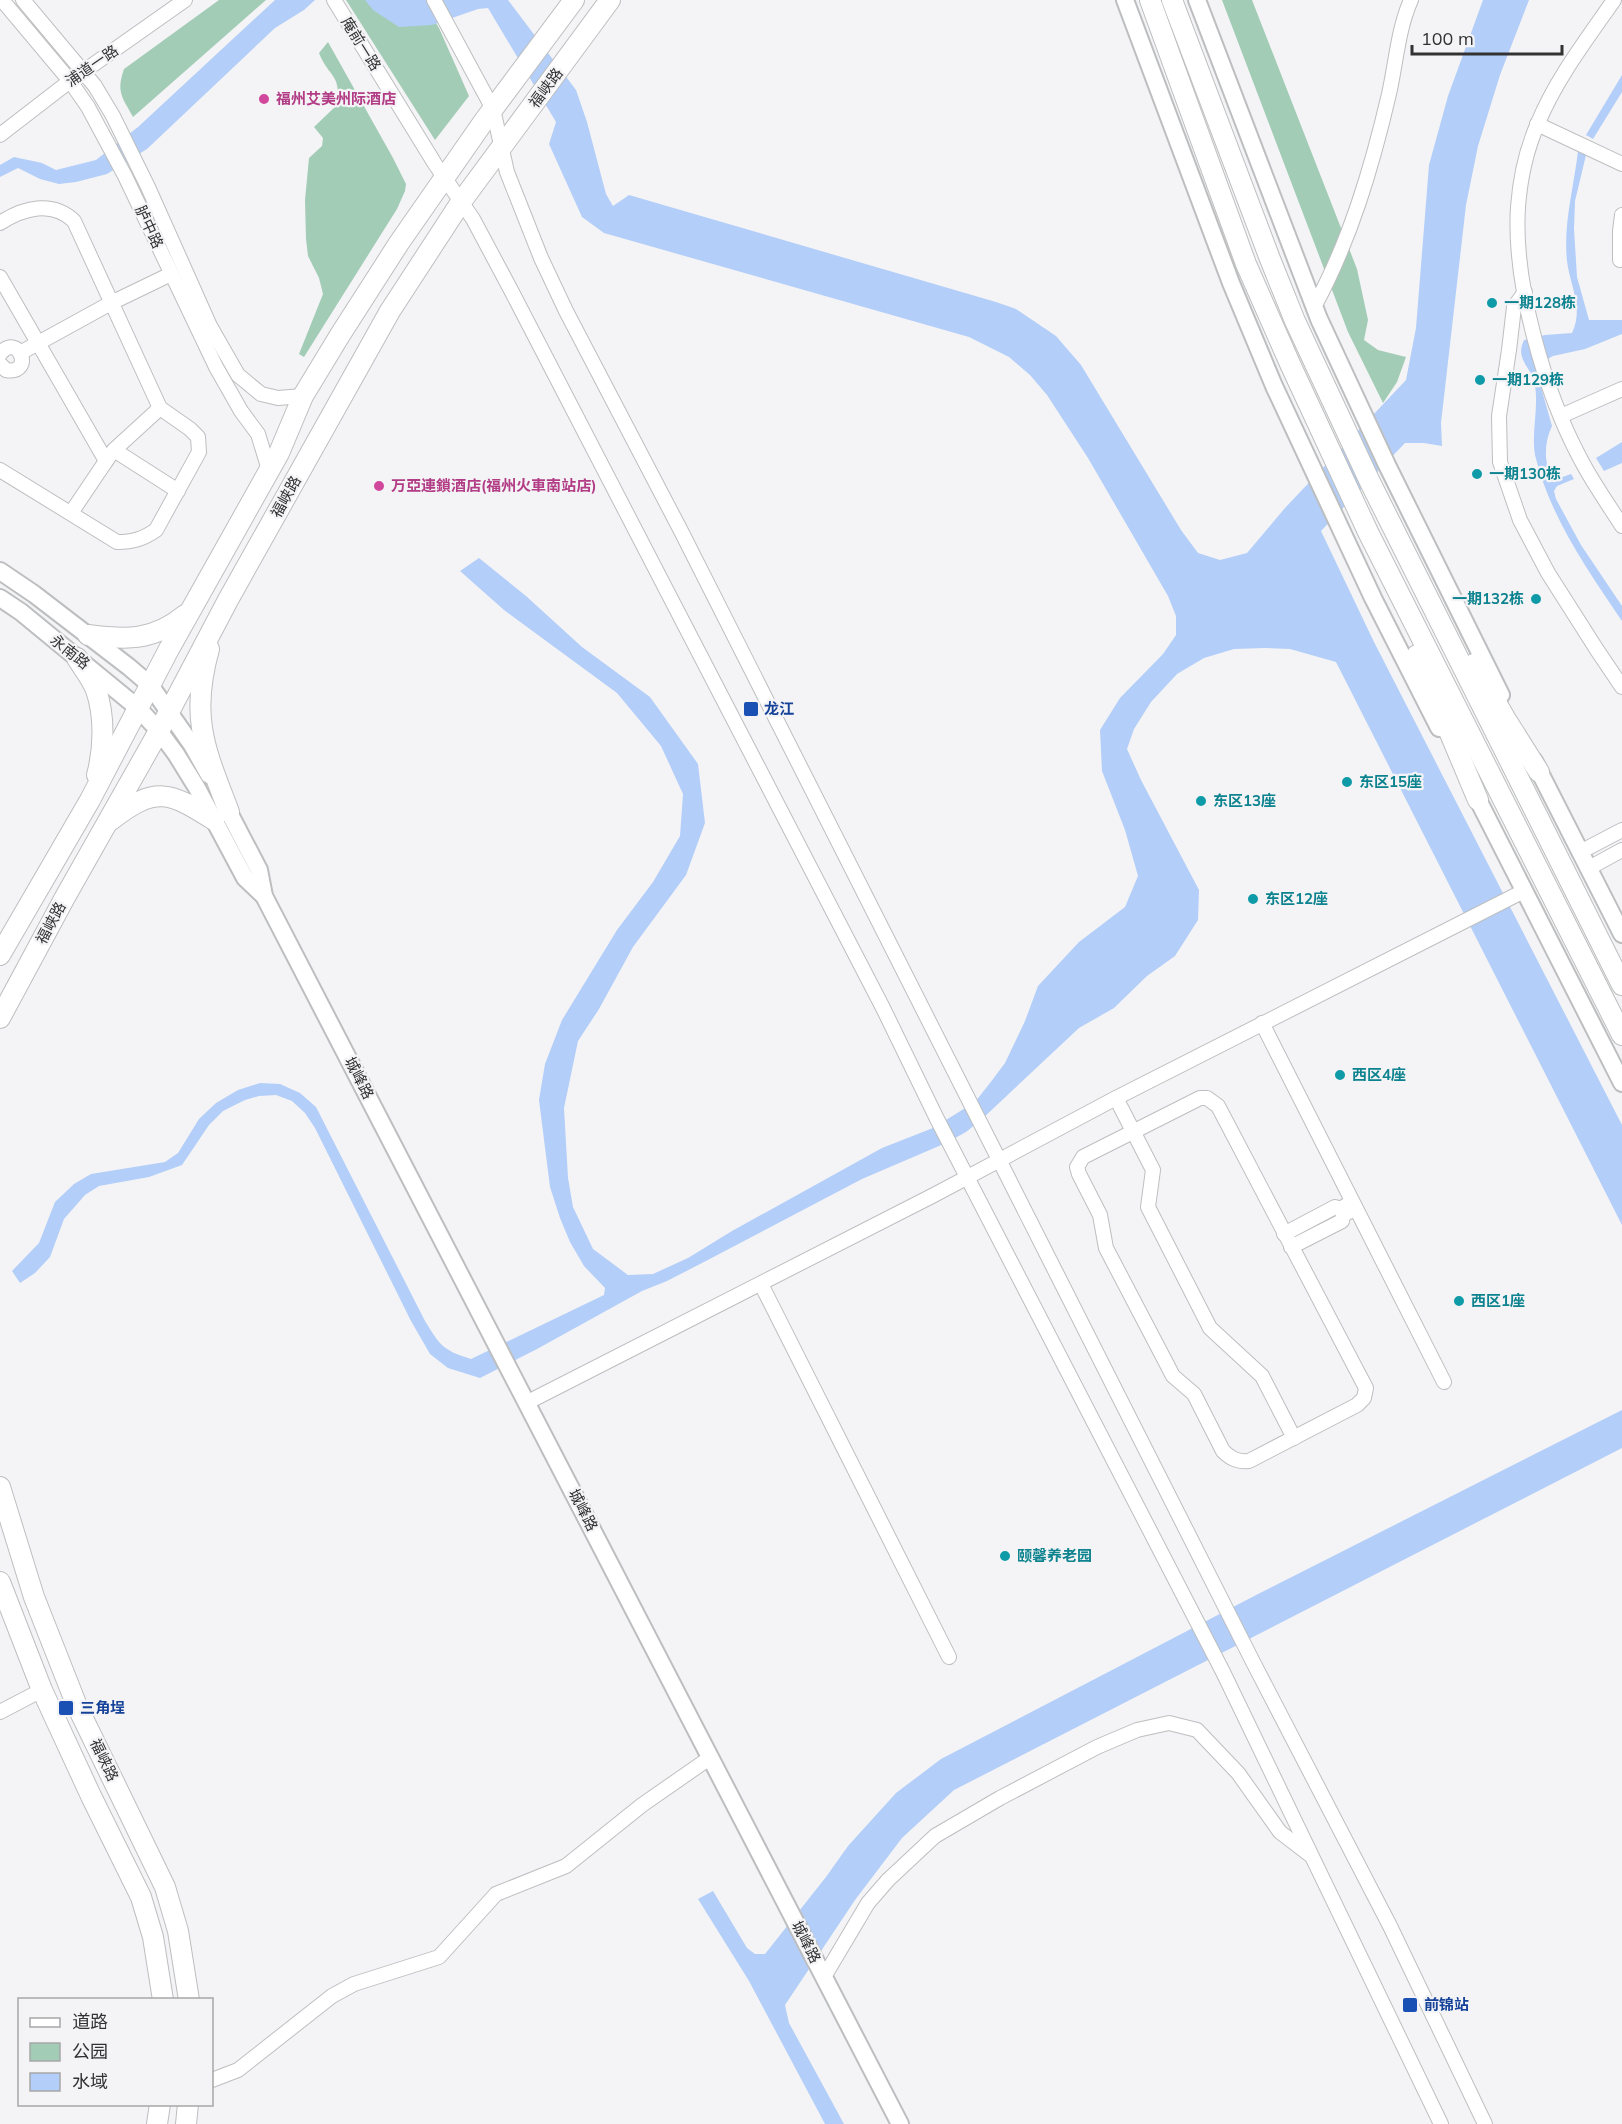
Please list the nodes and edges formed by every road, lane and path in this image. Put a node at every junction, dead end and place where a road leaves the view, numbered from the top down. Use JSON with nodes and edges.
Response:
{"nodes":[{"id":1,"x":2,"y":0,"type":"edge"},
{"id":2,"x":22,"y":0,"type":"edge"},
{"id":3,"x":160,"y":0,"type":"edge"},
{"id":4,"x":185,"y":0,"type":"edge"},
{"id":5,"x":434,"y":0,"type":"edge"},
{"id":6,"x":574,"y":0,"type":"edge"},
{"id":7,"x":610,"y":0,"type":"edge"},
{"id":8,"x":1125,"y":0,"type":"edge"},
{"id":9,"x":1150,"y":0,"type":"edge"},
{"id":10,"x":1173,"y":0,"type":"edge"},
{"id":11,"x":1197,"y":0,"type":"edge"},
{"id":12,"x":1411,"y":0,"type":"edge"},
{"id":13,"x":1614,"y":0,"type":"edge"},
{"id":14,"x":334,"y":1,"type":"edge"},
{"id":15,"x":169,"y":11,"type":"junction"},
{"id":16,"x":84,"y":72,"type":"junction"},
{"id":17,"x":70,"y":81,"type":"junction"},
{"id":18,"x":493,"y":108,"type":"junction"},
{"id":19,"x":1537,"y":124,"type":"junction"},
{"id":20,"x":0,"y":135,"type":"edge"},
{"id":21,"x":500,"y":147,"type":"junction"},
{"id":22,"x":1622,"y":164,"type":"edge"},
{"id":23,"x":445,"y":178,"type":"junction"},
{"id":24,"x":461,"y":202,"type":"junction"},
{"id":25,"x":1622,"y":215,"type":"edge"},
{"id":26,"x":0,"y":223,"type":"edge"},
{"id":27,"x":1620,"y":260,"type":"dead end"},
{"id":28,"x":171,"y":274,"type":"junction"},
{"id":29,"x":0,"y":277,"type":"edge"},
{"id":30,"x":1525,"y":292,"type":"junction"},
{"id":31,"x":111,"y":303,"type":"junction"},
{"id":32,"x":1314,"y":307,"type":"junction"},
{"id":33,"x":38,"y":343,"type":"junction"},
{"id":34,"x":20,"y":352,"type":"junction"},
{"id":35,"x":0,"y":354,"type":"edge"},
{"id":36,"x":0,"y":364,"type":"edge"},
{"id":37,"x":1622,"y":389,"type":"edge"},
{"id":38,"x":303,"y":396,"type":"junction"},
{"id":39,"x":160,"y":408,"type":"junction"},
{"id":40,"x":1561,"y":416,"type":"junction"},
{"id":41,"x":110,"y":456,"type":"junction"},
{"id":42,"x":0,"y":470,"type":"edge"},
{"id":43,"x":269,"y":470,"type":"junction"},
{"id":44,"x":1370,"y":482,"type":"junction"},
{"id":45,"x":178,"y":491,"type":"junction"},
{"id":46,"x":71,"y":513,"type":"junction"},
{"id":47,"x":1622,"y":526,"type":"edge"},
{"id":48,"x":1372,"y":538,"type":"junction"},
{"id":49,"x":0,"y":571,"type":"edge"},
{"id":50,"x":205,"y":585,"type":"junction"},
{"id":51,"x":0,"y":598,"type":"edge"},
{"id":52,"x":228,"y":600,"type":"junction"},
{"id":53,"x":192,"y":609,"type":"junction"},
{"id":54,"x":214,"y":627,"type":"junction"},
{"id":55,"x":88,"y":635,"type":"junction"},
{"id":56,"x":77,"y":658,"type":"junction"},
{"id":57,"x":150,"y":685,"type":"junction"},
{"id":58,"x":1622,"y":687,"type":"edge"},
{"id":59,"x":138,"y":708,"type":"junction"},
{"id":60,"x":168,"y":711,"type":"junction"},
{"id":61,"x":159,"y":731,"type":"junction"},
{"id":62,"x":1539,"y":772,"type":"junction"},
{"id":63,"x":212,"y":780,"type":"junction"},
{"id":64,"x":197,"y":788,"type":"junction"},
{"id":65,"x":90,"y":800,"type":"junction"},
{"id":66,"x":1478,"y":800,"type":"junction"},
{"id":67,"x":222,"y":816,"type":"junction"},
{"id":68,"x":107,"y":823,"type":"junction"},
{"id":69,"x":1622,"y":830,"type":"edge"},
{"id":70,"x":73,"y":831,"type":"junction"},
{"id":71,"x":95,"y":843,"type":"junction"},
{"id":72,"x":1622,"y":850,"type":"edge"},
{"id":73,"x":1580,"y":852,"type":"junction"},
{"id":74,"x":1589,"y":868,"type":"junction"},
{"id":75,"x":1524,"y":891,"type":"junction"},
{"id":76,"x":1622,"y":934,"type":"edge"},
{"id":77,"x":0,"y":955,"type":"edge"},
{"id":78,"x":1622,"y":985,"type":"edge"},
{"id":79,"x":0,"y":1018,"type":"edge"},
{"id":80,"x":1262,"y":1023,"type":"junction"},
{"id":81,"x":1622,"y":1035,"type":"edge"},
{"id":82,"x":1622,"y":1083,"type":"edge"},
{"id":83,"x":1116,"y":1098,"type":"junction"},
{"id":84,"x":1134,"y":1131,"type":"junction"},
{"id":85,"x":999,"y":1160,"type":"junction"},
{"id":86,"x":967,"y":1177,"type":"junction"},
{"id":87,"x":1354,"y":1206,"type":"junction"},
{"id":88,"x":1284,"y":1234,"type":"junction"},
{"id":89,"x":1291,"y":1247,"type":"junction"},
{"id":90,"x":761,"y":1284,"type":"junction"},
{"id":91,"x":1444,"y":1382,"type":"dead end"},
{"id":92,"x":528,"y":1402,"type":"junction"},
{"id":93,"x":1294,"y":1438,"type":"junction"},
{"id":94,"x":0,"y":1487,"type":"edge"},
{"id":95,"x":0,"y":1582,"type":"edge"},
{"id":96,"x":949,"y":1657,"type":"dead end"},
{"id":97,"x":42,"y":1690,"type":"junction"},
{"id":98,"x":0,"y":1712,"type":"edge"},
{"id":99,"x":711,"y":1757,"type":"junction"},
{"id":100,"x":1312,"y":1856,"type":"junction"},
{"id":101,"x":822,"y":1972,"type":"junction"},
{"id":102,"x":163,"y":1998,"type":"edge"},
{"id":103,"x":189,"y":1998,"type":"edge"},
{"id":104,"x":213,"y":2080,"type":"edge"},
{"id":105,"x":160,"y":2106,"type":"edge"},
{"id":106,"x":188,"y":2106,"type":"edge"},
{"id":107,"x":157,"y":2124,"type":"edge"},
{"id":108,"x":186,"y":2124,"type":"edge"},
{"id":109,"x":900,"y":2124,"type":"edge"},
{"id":110,"x":1441,"y":2124,"type":"edge"},
{"id":111,"x":1485,"y":2124,"type":"edge"}],
"edges":[{"from":1,"to":17,"type":"street","name":"胪中路"},
{"from":2,"to":16,"type":"street","name":"胪中路"},
{"from":3,"to":15,"type":"street"},
{"from":4,"to":15,"type":"street","name":"浦道一路"},
{"from":5,"to":18,"type":"street"},
{"from":6,"to":18,"type":"highway","name":"福峡路"},
{"from":7,"to":21,"type":"highway","name":"福峡路"},
{"from":8,"to":66,"type":"main road"},
{"from":9,"to":48,"type":"highway"},
{"from":10,"to":44,"type":"highway"},
{"from":11,"to":32,"type":"main road"},
{"from":12,"to":32,"type":"street"},
{"from":13,"to":19,"type":"street"},
{"from":14,"to":23,"type":"street","name":"庵前一路"},
{"from":15,"to":16,"type":"street","name":"浦道一路"},
{"from":16,"to":17,"type":"street","name":"浦道一路"},
{"from":16,"to":38,"type":"street","name":"胪中路"},
{"from":17,"to":20,"type":"street","name":"浦道一路"},
{"from":17,"to":28,"type":"street","name":"胪中路"},
{"from":18,"to":21,"type":"street"},
{"from":18,"to":23,"type":"highway","name":"福峡路"},
{"from":19,"to":22,"type":"street"},
{"from":19,"to":30,"type":"street"},
{"from":21,"to":24,"type":"highway","name":"福峡路"},
{"from":21,"to":85,"type":"street"},
{"from":23,"to":24,"type":"street","name":"庵前一路"},
{"from":23,"to":38,"type":"highway","name":"福峡路"},
{"from":24,"to":52,"type":"highway","name":"福峡路"},
{"from":24,"to":86,"type":"street","name":"庵前一路"},
{"from":25,"to":27,"type":"street"},
{"from":26,"to":31,"type":"street"},
{"from":28,"to":31,"type":"street"},
{"from":28,"to":43,"type":"street","name":"胪中路"},
{"from":29,"to":33,"type":"street"},
{"from":30,"to":40,"type":"street"},
{"from":30,"to":58,"type":"street"},
{"from":31,"to":33,"type":"street"},
{"from":31,"to":39,"type":"street"},
{"from":32,"to":62,"type":"main road"},
{"from":33,"to":34,"type":"street"},
{"from":33,"to":41,"type":"street"},
{"from":34,"to":35,"type":"street"},
{"from":34,"to":36,"type":"street"},
{"from":37,"to":40,"type":"street"},
{"from":38,"to":43,"type":"highway","name":"福峡路"},
{"from":39,"to":41,"type":"street"},
{"from":39,"to":45,"type":"street"},
{"from":40,"to":47,"type":"street"},
{"from":41,"to":45,"type":"street"},
{"from":41,"to":46,"type":"street"},
{"from":42,"to":46,"type":"street"},
{"from":43,"to":50,"type":"highway","name":"福峡路"},
{"from":44,"to":62,"type":"highway"},
{"from":44,"to":78,"type":"highway"},
{"from":45,"to":46,"type":"street"},
{"from":48,"to":66,"type":"highway"},
{"from":48,"to":81,"type":"highway"},
{"from":49,"to":55,"type":"main road","name":"城峰路"},
{"from":50,"to":52,"type":"highway"},
{"from":50,"to":53,"type":"highway","name":"福峡路"},
{"from":51,"to":56,"type":"main road","name":"永南路"},
{"from":52,"to":54,"type":"highway","name":"福峡路"},
{"from":53,"to":55,"type":"highway"},
{"from":53,"to":57,"type":"highway","name":"福峡路"},
{"from":54,"to":60,"type":"highway","name":"福峡路"},
{"from":54,"to":67,"type":"highway"},
{"from":55,"to":57,"type":"main road","name":"城峰路"},
{"from":56,"to":59,"type":"main road","name":"永南路"},
{"from":56,"to":65,"type":"highway"},
{"from":57,"to":59,"type":"highway","name":"福峡路"},
{"from":57,"to":60,"type":"main road","name":"城峰路"},
{"from":59,"to":61,"type":"main road","name":"城峰路"},
{"from":59,"to":65,"type":"highway","name":"福峡路"},
{"from":60,"to":61,"type":"highway","name":"福峡路"},
{"from":60,"to":63,"type":"main road","name":"城峰路"},
{"from":61,"to":64,"type":"main road","name":"城峰路"},
{"from":61,"to":68,"type":"highway","name":"福峡路"},
{"from":62,"to":73,"type":"main road"},
{"from":63,"to":64,"type":"main road"},
{"from":63,"to":67,"type":"main road","name":"城峰路"},
{"from":64,"to":67,"type":"main road","name":"城峰路"},
{"from":65,"to":70,"type":"highway","name":"福峡路"},
{"from":66,"to":75,"type":"main road"},
{"from":67,"to":68,"type":"highway"},
{"from":67,"to":92,"type":"main road","name":"城峰路"},
{"from":68,"to":71,"type":"highway","name":"福峡路"},
{"from":69,"to":73,"type":"street"},
{"from":70,"to":71,"type":"highway"},
{"from":70,"to":77,"type":"highway","name":"福峡路"},
{"from":71,"to":79,"type":"highway","name":"福峡路"},
{"from":72,"to":74,"type":"street"},
{"from":73,"to":74,"type":"main road"},
{"from":74,"to":76,"type":"main road"},
{"from":75,"to":80,"type":"street"},
{"from":75,"to":82,"type":"main road"},
{"from":80,"to":83,"type":"street"},
{"from":80,"to":87,"type":"street"},
{"from":83,"to":84,"type":"street"},
{"from":83,"to":85,"type":"street"},
{"from":84,"to":88,"type":"street"},
{"from":84,"to":93,"type":"street"},
{"from":84,"to":93,"type":"street"},
{"from":85,"to":86,"type":"street"},
{"from":85,"to":111,"type":"street"},
{"from":86,"to":90,"type":"street"},
{"from":86,"to":100,"type":"street","name":"庵前一路"},
{"from":87,"to":88,"type":"street"},
{"from":87,"to":89,"type":"street"},
{"from":87,"to":91,"type":"street"},
{"from":88,"to":89,"type":"street"},
{"from":89,"to":93,"type":"street"},
{"from":90,"to":92,"type":"street"},
{"from":90,"to":96,"type":"street"},
{"from":92,"to":99,"type":"main road","name":"城峰路"},
{"from":94,"to":103,"type":"highway","name":"福峡路"},
{"from":95,"to":97,"type":"highway","name":"福峡路"},
{"from":97,"to":98,"type":"street"},
{"from":97,"to":102,"type":"highway","name":"福峡路"},
{"from":99,"to":101,"type":"main road","name":"城峰路"},
{"from":99,"to":104,"type":"street"},
{"from":100,"to":101,"type":"street"},
{"from":100,"to":110,"type":"street","name":"庵前一路"},
{"from":101,"to":109,"type":"main road","name":"城峰路"},
{"from":105,"to":107,"type":"highway"},
{"from":106,"to":108,"type":"highway"}]}
